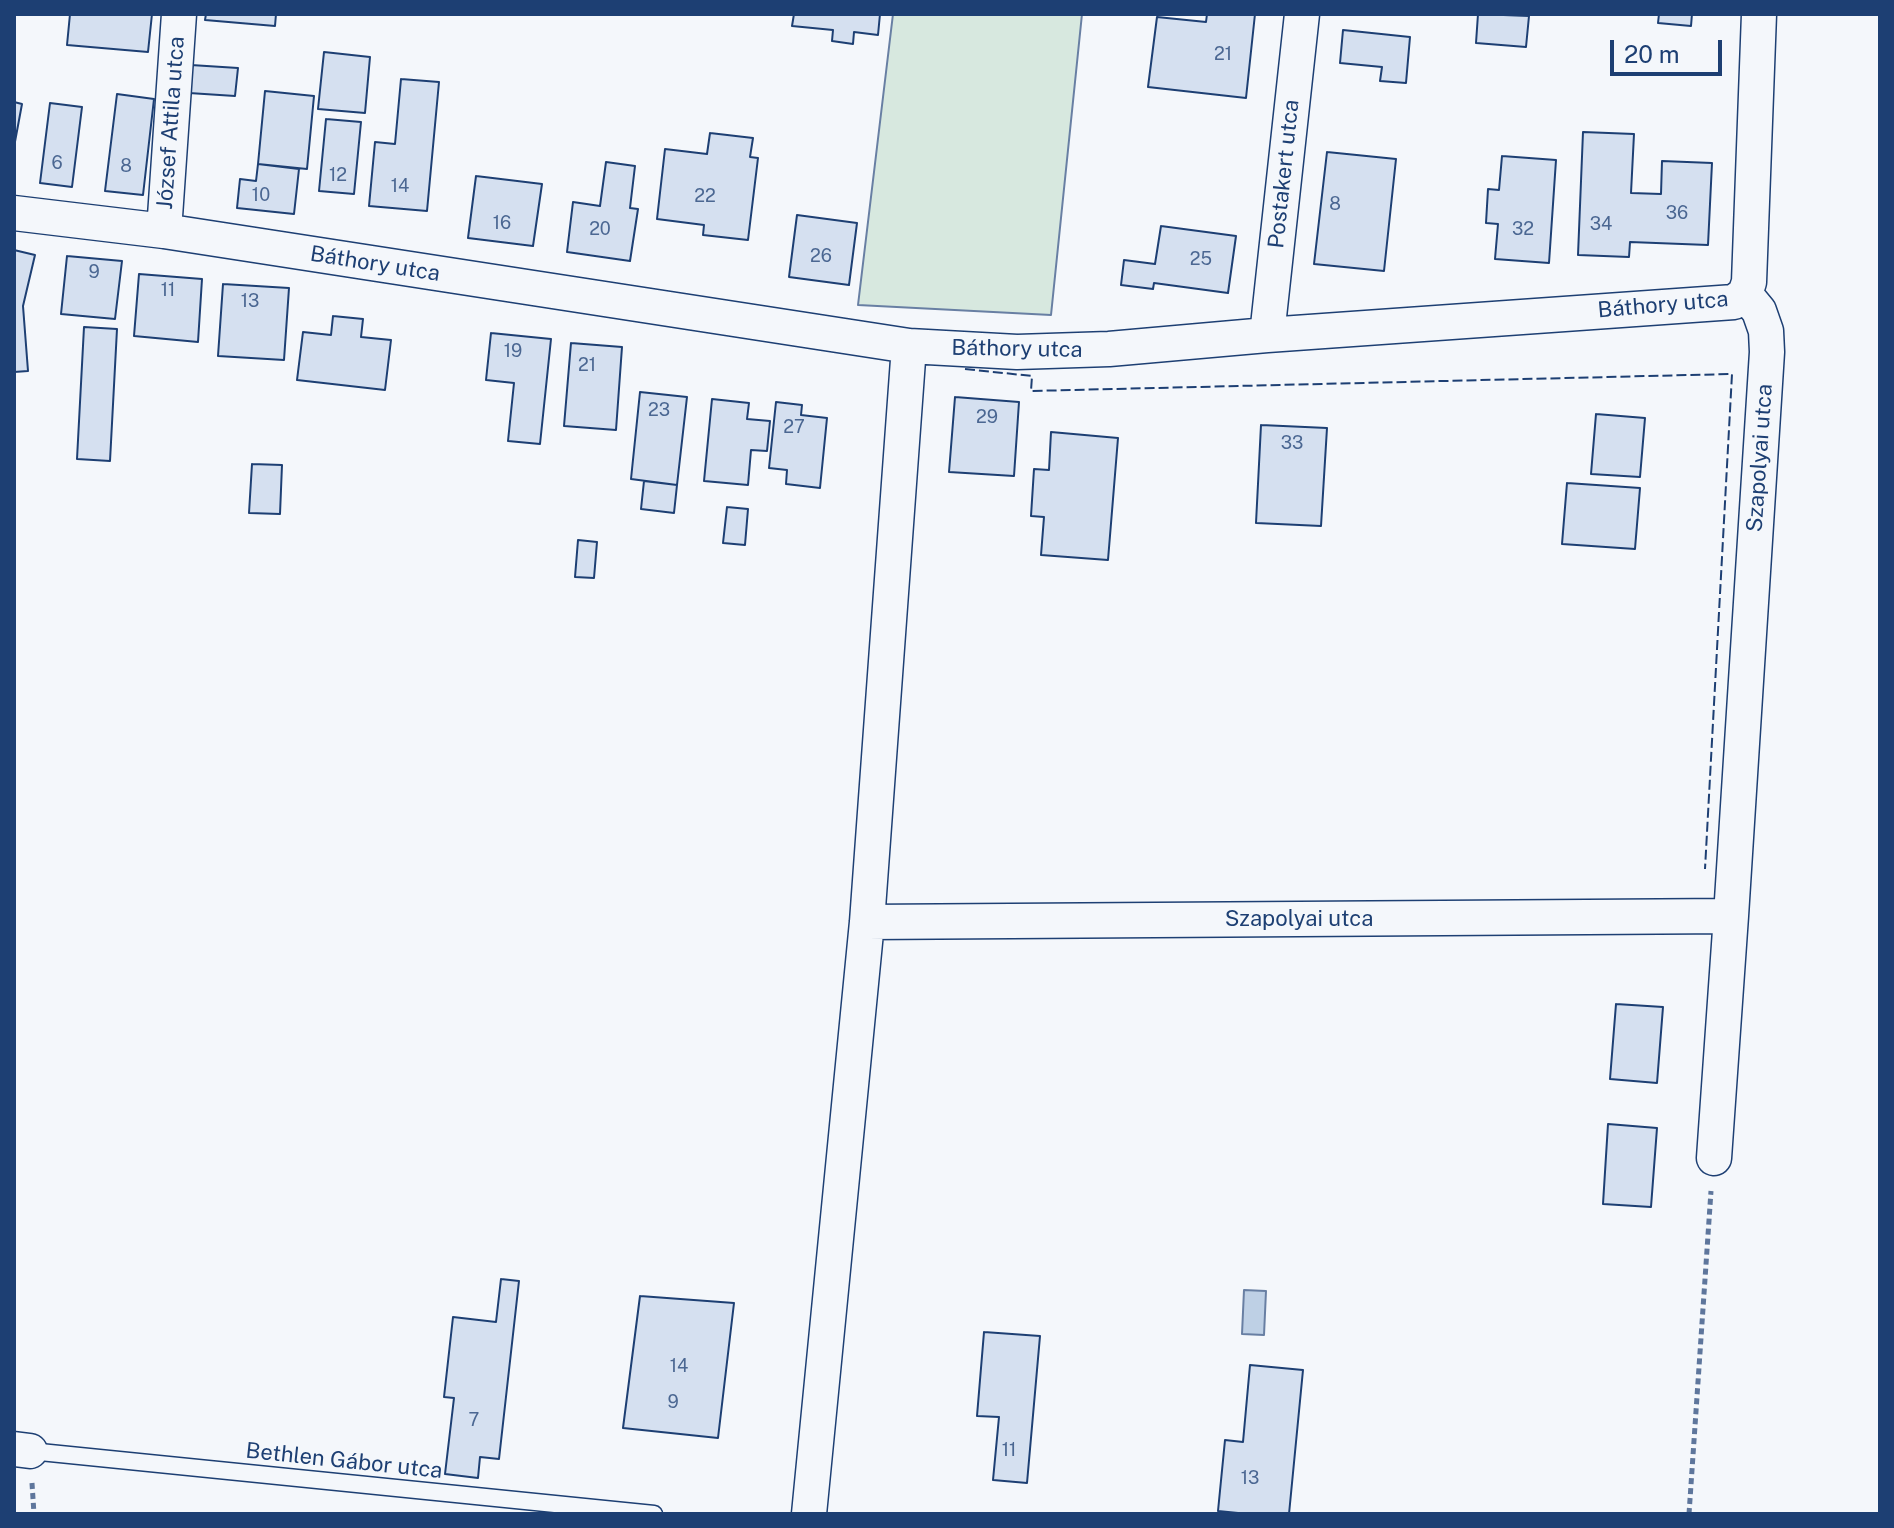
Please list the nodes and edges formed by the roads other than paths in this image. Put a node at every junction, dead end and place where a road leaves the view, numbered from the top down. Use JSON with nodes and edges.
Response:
{"nodes":[{"id":1,"x":179,"y":14,"type":"edge"},
{"id":2,"x":1302,"y":14,"type":"edge"},
{"id":3,"x":1759,"y":14,"type":"edge"},
{"id":4,"x":14,"y":213,"type":"edge"},
{"id":5,"x":164,"y":231,"type":"junction"},
{"id":6,"x":1745,"y":294,"type":"junction"},
{"id":7,"x":1267,"y":335,"type":"junction"},
{"id":8,"x":909,"y":346,"type":"junction"},
{"id":9,"x":1731,"y":916,"type":"junction"},
{"id":10,"x":867,"y":922,"type":"junction"},
{"id":11,"x":1714,"y":1158,"type":"road end"},
{"id":12,"x":22,"y":1450,"type":"edge"},
{"id":13,"x":654,"y":1514,"type":"edge"},
{"id":14,"x":809,"y":1514,"type":"edge"}],
"edges":[{"from":1,"to":5,"type":"street","name":"József Attila utca"},
{"from":2,"to":7,"type":"street","name":"Postakert utca"},
{"from":3,"to":6,"type":"street","name":"Báthory utca"},
{"from":4,"to":5,"type":"street","name":"Báthory utca"},
{"from":5,"to":8,"type":"street","name":"Báthory utca"},
{"from":6,"to":7,"type":"street","name":"Báthory utca"},
{"from":6,"to":9,"type":"street","name":"Szapolyai utca"},
{"from":7,"to":8,"type":"street","name":"Báthory utca"},
{"from":8,"to":10,"type":"street"},
{"from":9,"to":10,"type":"street","name":"Szapolyai utca"},
{"from":9,"to":11,"type":"street","name":"Szapolyai utca"},
{"from":10,"to":14,"type":"street"},
{"from":12,"to":13,"type":"lane","name":"Bethlen Gábor utca"}]}
